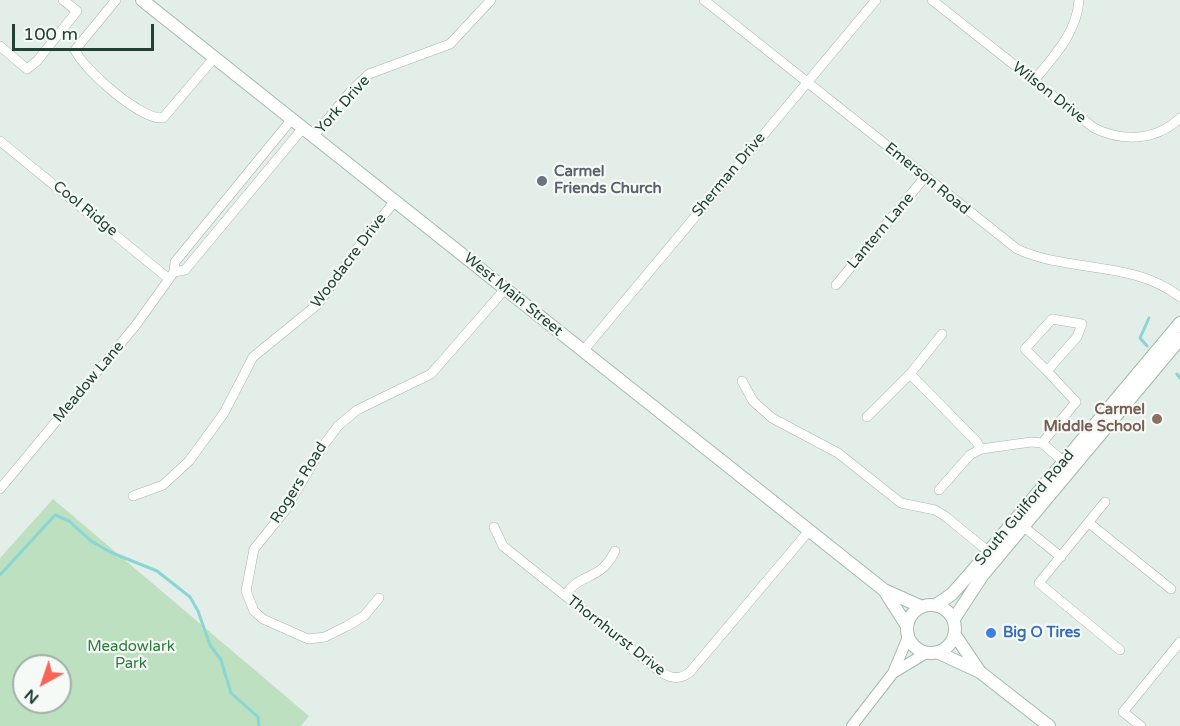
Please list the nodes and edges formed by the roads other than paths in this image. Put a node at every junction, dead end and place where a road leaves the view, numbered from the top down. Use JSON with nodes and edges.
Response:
{"nodes":[{"id":1,"x":63,"y":0,"type":"edge"},
{"id":2,"x":116,"y":0,"type":"edge"},
{"id":3,"x":142,"y":0,"type":"edge"},
{"id":4,"x":491,"y":0,"type":"edge"},
{"id":5,"x":704,"y":0,"type":"edge"},
{"id":6,"x":876,"y":0,"type":"edge"},
{"id":7,"x":932,"y":0,"type":"edge"},
{"id":8,"x":1079,"y":0,"type":"edge"},
{"id":9,"x":0,"y":46,"type":"edge"},
{"id":10,"x":214,"y":58,"type":"junction"},
{"id":11,"x":806,"y":82,"type":"junction"},
{"id":12,"x":1033,"y":82,"type":"junction"},
{"id":13,"x":1180,"y":118,"type":"edge"},
{"id":14,"x":292,"y":119,"type":"junction"},
{"id":15,"x":303,"y":128,"type":"junction"},
{"id":16,"x":313,"y":137,"type":"junction"},
{"id":17,"x":0,"y":141,"type":"edge"},
{"id":18,"x":925,"y":177,"type":"junction"},
{"id":19,"x":395,"y":201,"type":"junction"},
{"id":20,"x":171,"y":276,"type":"junction"},
{"id":21,"x":836,"y":285,"type":"dead end"},
{"id":22,"x":505,"y":289,"type":"junction"},
{"id":23,"x":1180,"y":297,"type":"edge"},
{"id":24,"x":1180,"y":323,"type":"edge"},
{"id":25,"x":942,"y":334,"type":"dead end"},
{"id":26,"x":1180,"y":339,"type":"edge"},
{"id":27,"x":583,"y":351,"type":"junction"},
{"id":28,"x":1047,"y":371,"type":"junction"},
{"id":29,"x":910,"y":374,"type":"junction"},
{"id":30,"x":742,"y":381,"type":"dead end"},
{"id":31,"x":867,"y":417,"type":"dead end"},
{"id":32,"x":1042,"y":443,"type":"junction"},
{"id":33,"x":981,"y":449,"type":"junction"},
{"id":34,"x":1064,"y":462,"type":"junction"},
{"id":35,"x":0,"y":489,"type":"edge"},
{"id":36,"x":939,"y":490,"type":"dead end"},
{"id":37,"x":133,"y":496,"type":"dead end"},
{"id":38,"x":1106,"y":502,"type":"dead end"},
{"id":39,"x":1089,"y":523,"type":"junction"},
{"id":40,"x":494,"y":527,"type":"dead end"},
{"id":41,"x":1024,"y":527,"type":"junction"},
{"id":42,"x":808,"y":532,"type":"junction"},
{"id":43,"x":615,"y":551,"type":"dead end"},
{"id":44,"x":989,"y":552,"type":"junction"},
{"id":45,"x":1061,"y":557,"type":"junction"},
{"id":46,"x":1171,"y":589,"type":"dead end"},
{"id":47,"x":884,"y":590,"type":"junction"},
{"id":48,"x":565,"y":595,"type":"junction"},
{"id":49,"x":379,"y":598,"type":"dead end"},
{"id":50,"x":936,"y":605,"type":"junction"},
{"id":51,"x":922,"y":607,"type":"junction"},
{"id":52,"x":954,"y":620,"type":"junction"},
{"id":53,"x":907,"y":631,"type":"junction"},
{"id":54,"x":955,"y":635,"type":"junction"},
{"id":55,"x":1180,"y":642,"type":"edge"},
{"id":56,"x":1120,"y":650,"type":"dead end"},
{"id":57,"x":933,"y":653,"type":"junction"},
{"id":58,"x":980,"y":672,"type":"junction"},
{"id":59,"x":892,"y":673,"type":"junction"},
{"id":60,"x":852,"y":726,"type":"edge"},
{"id":61,"x":1049,"y":726,"type":"edge"},
{"id":62,"x":1142,"y":726,"type":"edge"}],
"edges":[{"from":1,"to":9,"type":"street"},
{"from":2,"to":10,"type":"street"},
{"from":3,"to":10,"type":"main road","name":"West Main Street"},
{"from":4,"to":16,"type":"street","name":"York Drive"},
{"from":5,"to":11,"type":"street","name":"Emerson Road"},
{"from":6,"to":11,"type":"street","name":"Sherman Drive"},
{"from":7,"to":12,"type":"street","name":"Wilson Drive"},
{"from":8,"to":12,"type":"street"},
{"from":10,"to":14,"type":"main road","name":"West Main Street"},
{"from":11,"to":18,"type":"street","name":"Emerson Road"},
{"from":11,"to":27,"type":"street","name":"Sherman Drive"},
{"from":12,"to":13,"type":"street","name":"Wilson Drive"},
{"from":14,"to":15,"type":"main road","name":"West Main Street"},
{"from":14,"to":20,"type":"street","name":"Meadow Lane"},
{"from":15,"to":16,"type":"main road","name":"West Main Street"},
{"from":15,"to":20,"type":"street","name":"Meadow Lane"},
{"from":16,"to":19,"type":"main road","name":"West Main Street"},
{"from":17,"to":20,"type":"street","name":"Cool Ridge"},
{"from":18,"to":21,"type":"street","name":"Lantern Lane"},
{"from":18,"to":23,"type":"street","name":"Emerson Road"},
{"from":19,"to":22,"type":"main road","name":"West Main Street"},
{"from":19,"to":37,"type":"street","name":"Woodacre Drive"},
{"from":20,"to":35,"type":"street","name":"Meadow Lane"},
{"from":22,"to":27,"type":"main road","name":"West Main Street"},
{"from":22,"to":49,"type":"street","name":"Rogers Road"},
{"from":24,"to":34,"type":"main road","name":"South Guilford Road"},
{"from":25,"to":29,"type":"street"},
{"from":26,"to":41,"type":"main road","name":"South Guilford Road"},
{"from":27,"to":42,"type":"main road","name":"West Main Street"},
{"from":28,"to":28,"type":"street"},
{"from":28,"to":32,"type":"street"},
{"from":29,"to":31,"type":"street"},
{"from":29,"to":33,"type":"street"},
{"from":30,"to":44,"type":"street"},
{"from":32,"to":33,"type":"street"},
{"from":32,"to":34,"type":"street"},
{"from":33,"to":36,"type":"street"},
{"from":34,"to":44,"type":"main road","name":"South Guilford Road"},
{"from":38,"to":39,"type":"street"},
{"from":39,"to":45,"type":"street"},
{"from":39,"to":46,"type":"street"},
{"from":40,"to":48,"type":"street","name":"Thornhurst Drive"},
{"from":41,"to":45,"type":"street"},
{"from":41,"to":52,"type":"main road","name":"South Guilford Road"},
{"from":42,"to":47,"type":"main road","name":"West Main Street"},
{"from":42,"to":48,"type":"street","name":"Thornhurst Drive"},
{"from":43,"to":48,"type":"street"},
{"from":44,"to":50,"type":"main road","name":"South Guilford Road"},
{"from":45,"to":56,"type":"street"},
{"from":47,"to":51,"type":"main road","name":"West Main Street"},
{"from":47,"to":53,"type":"main road","name":"West Main Street"},
{"from":50,"to":51,"type":"main road"},
{"from":50,"to":52,"type":"main road"},
{"from":51,"to":53,"type":"main road"},
{"from":52,"to":54,"type":"main road"},
{"from":53,"to":57,"type":"main road"},
{"from":53,"to":59,"type":"street"},
{"from":54,"to":57,"type":"main road"},
{"from":54,"to":58,"type":"main road"},
{"from":55,"to":62,"type":"street"},
{"from":57,"to":58,"type":"main road"},
{"from":57,"to":59,"type":"street"},
{"from":58,"to":61,"type":"main road"},
{"from":59,"to":60,"type":"street"}]}
